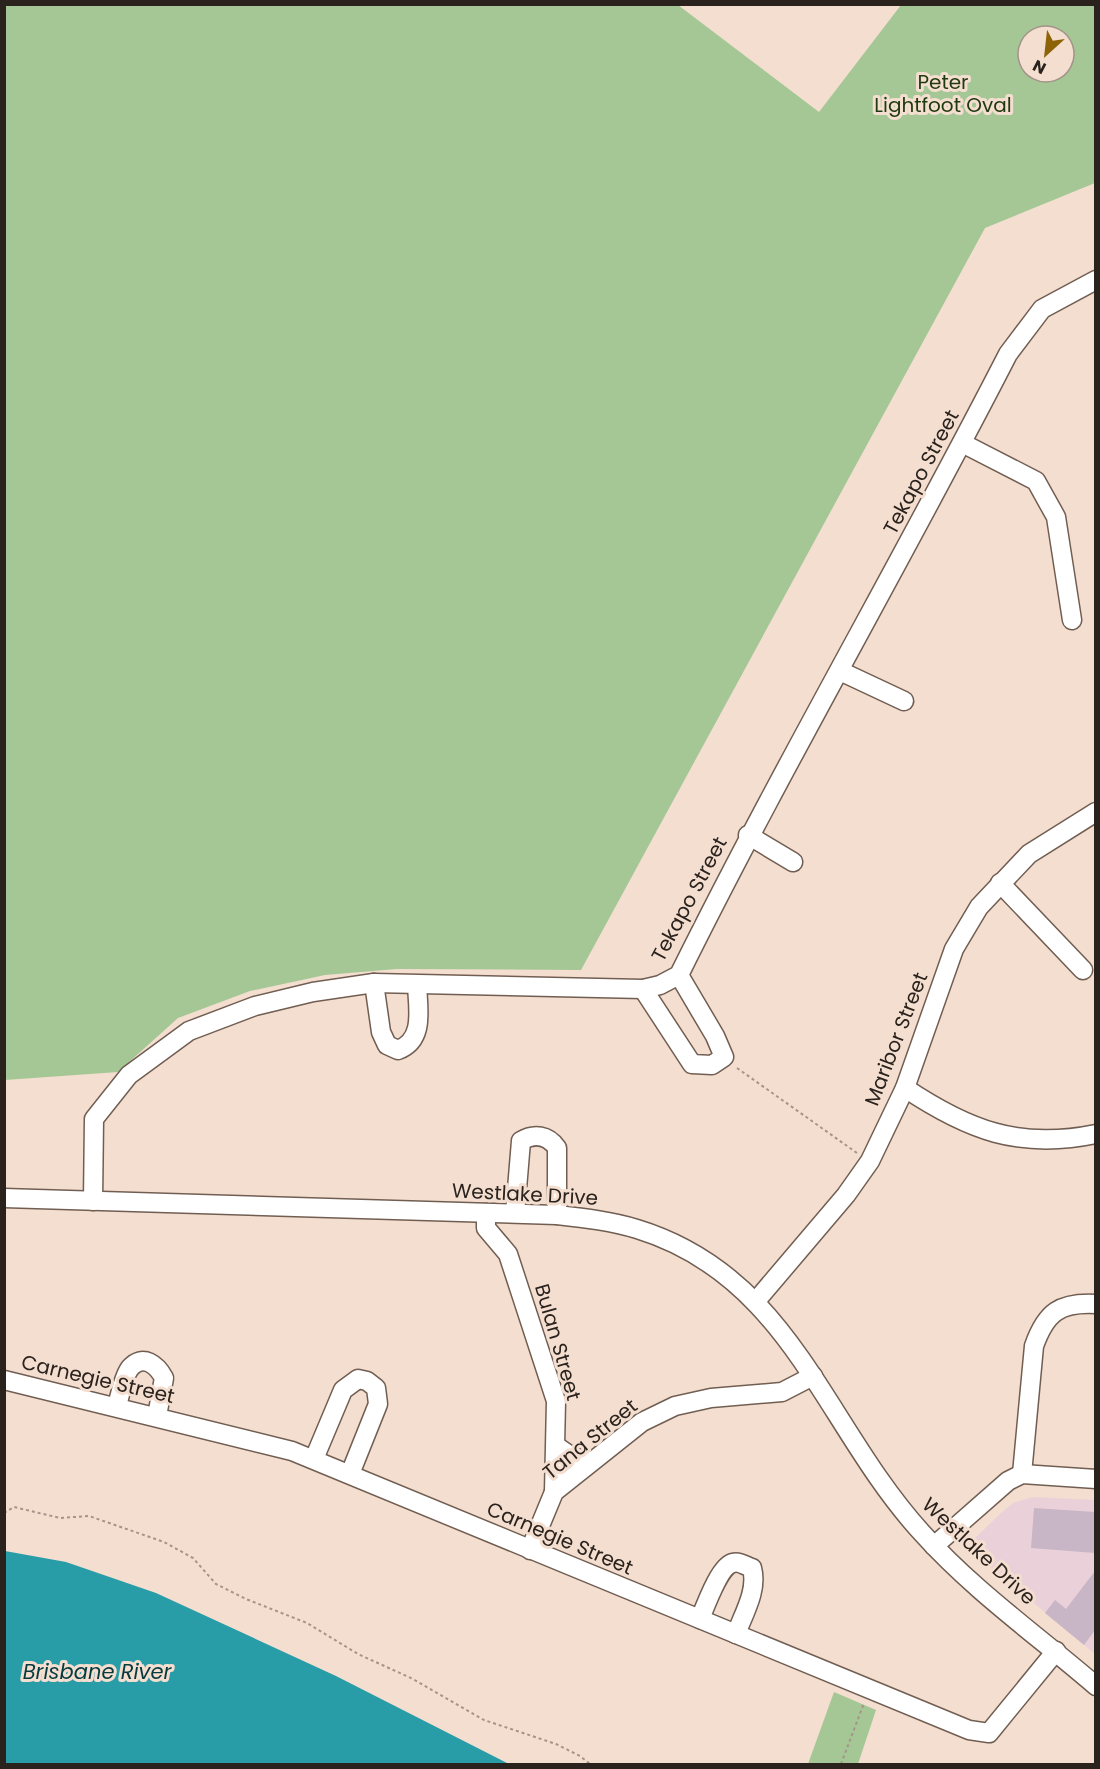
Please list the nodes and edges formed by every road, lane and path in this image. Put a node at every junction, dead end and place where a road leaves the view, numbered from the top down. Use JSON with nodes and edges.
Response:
{"nodes":[{"id":1,"x":1095,"y":280,"type":"edge"},
{"id":2,"x":962,"y":443,"type":"junction"},
{"id":3,"x":1072,"y":620,"type":"dead end"},
{"id":4,"x":840,"y":671,"type":"junction"},
{"id":5,"x":904,"y":701,"type":"dead end"},
{"id":6,"x":1095,"y":812,"type":"edge"},
{"id":7,"x":748,"y":835,"type":"junction"},
{"id":8,"x":793,"y":862,"type":"dead end"},
{"id":9,"x":1000,"y":883,"type":"junction"},
{"id":10,"x":1083,"y":970,"type":"dead end"},
{"id":11,"x":679,"y":975,"type":"junction"},
{"id":12,"x":374,"y":983,"type":"junction"},
{"id":13,"x":417,"y":985,"type":"junction"},
{"id":14,"x":643,"y":990,"type":"junction"},
{"id":15,"x":724,"y":1057,"type":"junction"},
{"id":16,"x":905,"y":1088,"type":"junction"},
{"id":17,"x":1095,"y":1134,"type":"edge"},
{"id":18,"x":870,"y":1161,"type":"junction"},
{"id":19,"x":4,"y":1198,"type":"edge"},
{"id":20,"x":93,"y":1201,"type":"junction"},
{"id":21,"x":486,"y":1213,"type":"junction"},
{"id":22,"x":515,"y":1213,"type":"junction"},
{"id":23,"x":557,"y":1215,"type":"junction"},
{"id":24,"x":756,"y":1301,"type":"junction"},
{"id":25,"x":1095,"y":1304,"type":"edge"},
{"id":26,"x":813,"y":1376,"type":"junction"},
{"id":27,"x":4,"y":1380,"type":"edge"},
{"id":28,"x":117,"y":1406,"type":"junction"},
{"id":29,"x":157,"y":1416,"type":"junction"},
{"id":30,"x":556,"y":1446,"type":"junction"},
{"id":31,"x":314,"y":1460,"type":"junction"},
{"id":32,"x":591,"y":1461,"type":"junction"},
{"id":33,"x":350,"y":1474,"type":"junction"},
{"id":34,"x":1022,"y":1474,"type":"junction"},
{"id":35,"x":1095,"y":1479,"type":"edge"},
{"id":36,"x":554,"y":1492,"type":"junction"},
{"id":37,"x":4,"y":1513,"type":"edge"},
{"id":38,"x":934,"y":1546,"type":"junction"},
{"id":39,"x":530,"y":1550,"type":"junction"},
{"id":40,"x":700,"y":1619,"type":"junction"},
{"id":41,"x":736,"y":1634,"type":"junction"},
{"id":42,"x":1056,"y":1651,"type":"junction"},
{"id":43,"x":1095,"y":1686,"type":"edge"},
{"id":44,"x":869,"y":1690,"type":"junction"},
{"id":45,"x":590,"y":1764,"type":"edge"},
{"id":46,"x":841,"y":1764,"type":"edge"}],
"edges":[{"from":1,"to":2,"type":"street","name":"Tekapo Street"},
{"from":2,"to":3,"type":"street"},
{"from":2,"to":4,"type":"street","name":"Tekapo Street"},
{"from":4,"to":5,"type":"street"},
{"from":4,"to":7,"type":"street","name":"Tekapo Street"},
{"from":6,"to":9,"type":"street","name":"Maribor Street"},
{"from":7,"to":8,"type":"street"},
{"from":7,"to":11,"type":"street","name":"Tekapo Street"},
{"from":9,"to":10,"type":"street"},
{"from":9,"to":16,"type":"street","name":"Maribor Street"},
{"from":11,"to":14,"type":"street","name":"Tekapo Street"},
{"from":11,"to":15,"type":"street"},
{"from":12,"to":13,"type":"street","name":"Tekapo Street"},
{"from":12,"to":13,"type":"street"},
{"from":12,"to":20,"type":"street","name":"Tekapo Street"},
{"from":13,"to":14,"type":"street","name":"Tekapo Street"},
{"from":14,"to":15,"type":"street"},
{"from":15,"to":18,"type":"path"},
{"from":16,"to":17,"type":"street"},
{"from":16,"to":18,"type":"street","name":"Maribor Street"},
{"from":18,"to":24,"type":"street","name":"Maribor Street"},
{"from":19,"to":20,"type":"street","name":"Westlake Drive"},
{"from":20,"to":21,"type":"street","name":"Westlake Drive"},
{"from":21,"to":22,"type":"street","name":"Westlake Drive"},
{"from":21,"to":30,"type":"street","name":"Bulan Street"},
{"from":22,"to":23,"type":"street","name":"Westlake Drive"},
{"from":22,"to":23,"type":"street"},
{"from":23,"to":24,"type":"street","name":"Westlake Drive"},
{"from":24,"to":26,"type":"street","name":"Westlake Drive"},
{"from":25,"to":34,"type":"street"},
{"from":26,"to":32,"type":"street","name":"Tana Street"},
{"from":26,"to":38,"type":"street","name":"Westlake Drive"},
{"from":27,"to":28,"type":"street","name":"Carnegie Street"},
{"from":28,"to":29,"type":"street","name":"Carnegie Street"},
{"from":28,"to":29,"type":"street"},
{"from":29,"to":31,"type":"street","name":"Carnegie Street"},
{"from":30,"to":32,"type":"street"},
{"from":30,"to":36,"type":"street","name":"Bulan Street"},
{"from":31,"to":33,"type":"street","name":"Carnegie Street"},
{"from":31,"to":33,"type":"street"},
{"from":32,"to":36,"type":"street","name":"Tana Street"},
{"from":33,"to":39,"type":"street","name":"Carnegie Street"},
{"from":34,"to":35,"type":"street"},
{"from":34,"to":38,"type":"street"},
{"from":36,"to":39,"type":"street","name":"Tana Street"},
{"from":37,"to":45,"type":"path"},
{"from":38,"to":42,"type":"street","name":"Westlake Drive"},
{"from":39,"to":40,"type":"street","name":"Carnegie Street"},
{"from":40,"to":41,"type":"street","name":"Carnegie Street"},
{"from":40,"to":41,"type":"street"},
{"from":41,"to":44,"type":"street","name":"Carnegie Street"},
{"from":42,"to":43,"type":"street","name":"Westlake Drive"},
{"from":42,"to":44,"type":"street","name":"Carnegie Street"},
{"from":44,"to":46,"type":"path"}]}
